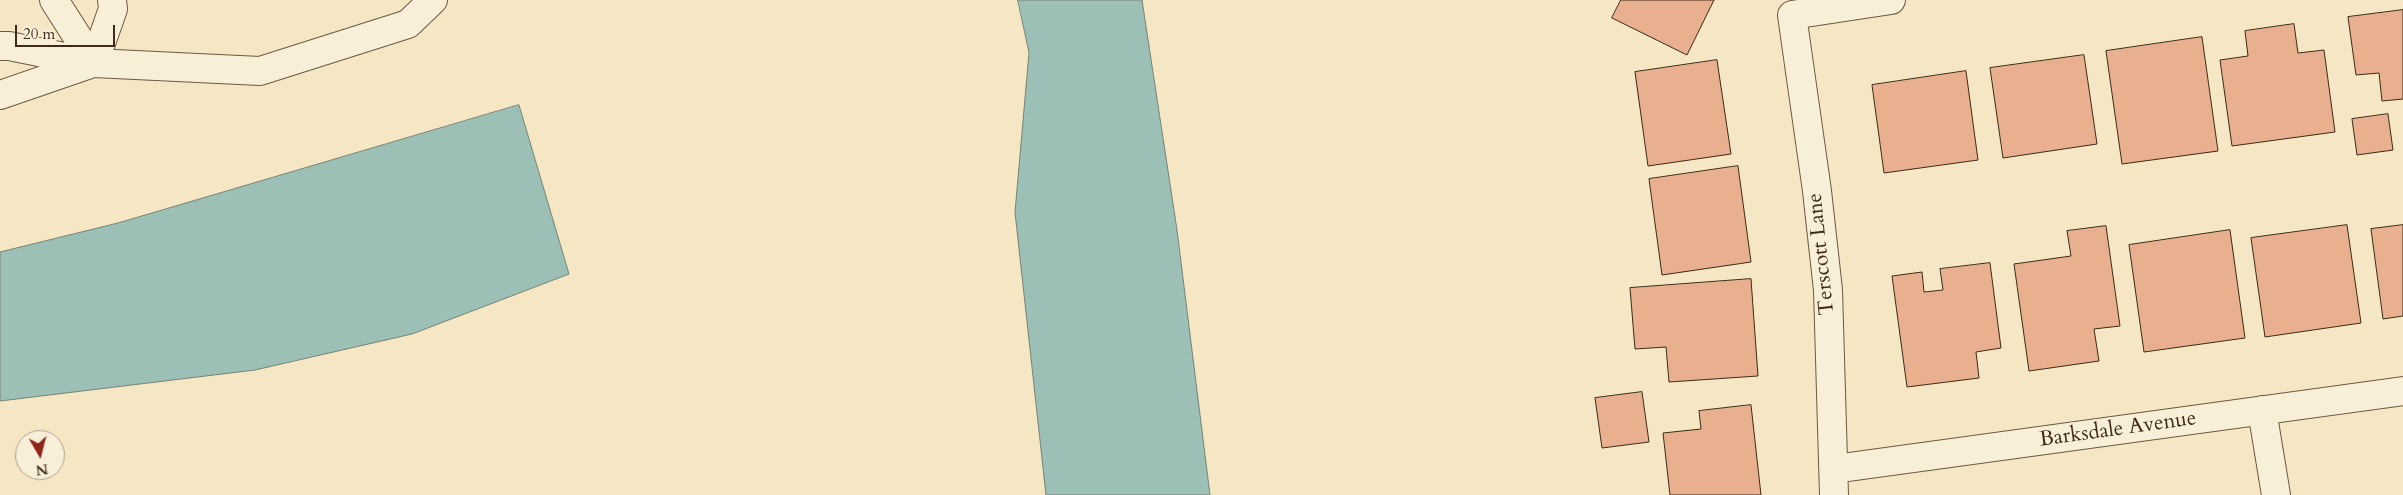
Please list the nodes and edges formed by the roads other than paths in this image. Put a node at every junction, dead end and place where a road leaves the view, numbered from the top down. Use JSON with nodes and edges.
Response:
{"nodes":[{"id":1,"x":54,"y":0,"type":"edge"},
{"id":2,"x":112,"y":0,"type":"edge"},
{"id":3,"x":433,"y":0,"type":"edge"},
{"id":4,"x":1891,"y":0,"type":"edge"},
{"id":5,"x":0,"y":46,"type":"edge"},
{"id":6,"x":94,"y":63,"type":"junction"},
{"id":7,"x":0,"y":95,"type":"edge"},
{"id":8,"x":2403,"y":391,"type":"edge"},
{"id":9,"x":2262,"y":410,"type":"junction"},
{"id":10,"x":1834,"y":482,"type":"edge"},
{"id":11,"x":2276,"y":495,"type":"edge"}],
"edges":[{"from":1,"to":6,"type":"street"},
{"from":2,"to":6,"type":"street"},
{"from":3,"to":6,"type":"street"},
{"from":4,"to":10,"type":"street","name":"Terscott Lane"},
{"from":5,"to":6,"type":"street"},
{"from":6,"to":7,"type":"street"},
{"from":8,"to":9,"type":"street","name":"Barksdale Avenue"},
{"from":9,"to":10,"type":"street","name":"Barksdale Avenue"},
{"from":9,"to":11,"type":"street"}]}
